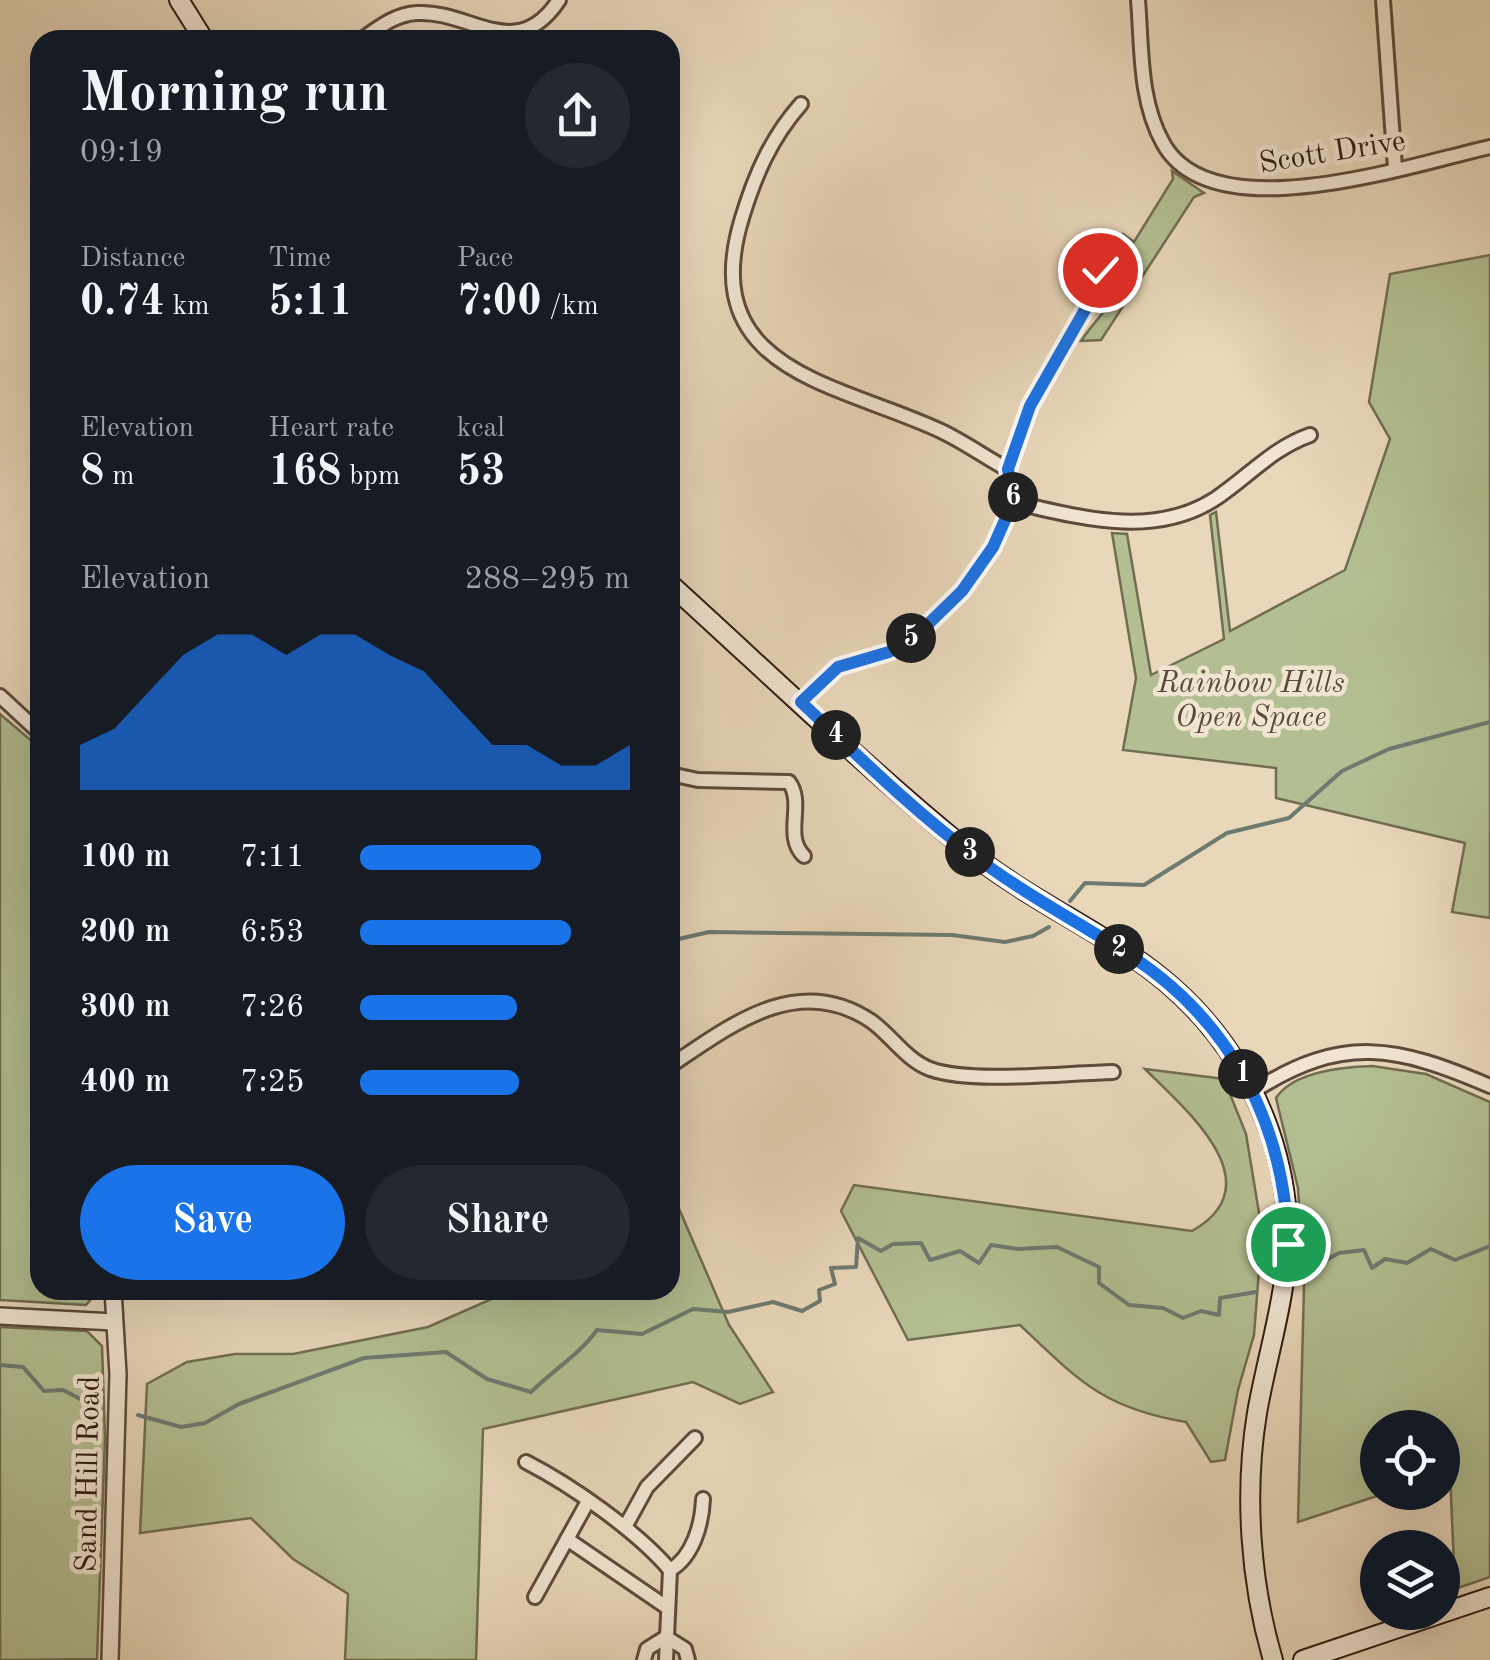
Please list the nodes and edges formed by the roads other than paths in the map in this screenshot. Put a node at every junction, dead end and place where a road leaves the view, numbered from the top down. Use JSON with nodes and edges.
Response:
{"nodes":[{"id":1,"x":178,"y":0,"type":"edge"},
{"id":2,"x":559,"y":0,"type":"edge"},
{"id":3,"x":1138,"y":0,"type":"edge"},
{"id":4,"x":1383,"y":0,"type":"edge"},
{"id":5,"x":198,"y":30,"type":"edge"},
{"id":6,"x":376,"y":30,"type":"edge"},
{"id":7,"x":488,"y":30,"type":"edge"},
{"id":8,"x":518,"y":30,"type":"edge"},
{"id":9,"x":800,"y":104,"type":"dead end"},
{"id":10,"x":1490,"y":147,"type":"edge"},
{"id":11,"x":1395,"y":168,"type":"junction"},
{"id":12,"x":1100,"y":270,"type":"dead end"},
{"id":13,"x":1310,"y":435,"type":"dead end"},
{"id":14,"x":1008,"y":469,"type":"junction"},
{"id":15,"x":1013,"y":502,"type":"junction"},
{"id":16,"x":680,"y":593,"type":"edge"},
{"id":17,"x":0,"y":696,"type":"edge"},
{"id":18,"x":801,"y":702,"type":"junction"},
{"id":19,"x":30,"y":723,"type":"edge"},
{"id":20,"x":680,"y":776,"type":"edge"},
{"id":21,"x":804,"y":856,"type":"dead end"},
{"id":22,"x":680,"y":1059,"type":"edge"},
{"id":23,"x":1113,"y":1072,"type":"dead end"},
{"id":24,"x":1490,"y":1086,"type":"edge"},
{"id":25,"x":1254,"y":1091,"type":"junction"},
{"id":26,"x":113,"y":1300,"type":"edge"},
{"id":27,"x":0,"y":1316,"type":"edge"},
{"id":28,"x":114,"y":1322,"type":"junction"},
{"id":29,"x":696,"y":1438,"type":"dead end"},
{"id":30,"x":526,"y":1462,"type":"dead end"},
{"id":31,"x":703,"y":1499,"type":"dead end"},
{"id":32,"x":587,"y":1503,"type":"junction"},
{"id":33,"x":625,"y":1527,"type":"junction"},
{"id":34,"x":567,"y":1539,"type":"junction"},
{"id":35,"x":670,"y":1570,"type":"junction"},
{"id":36,"x":535,"y":1597,"type":"dead end"},
{"id":37,"x":1490,"y":1597,"type":"edge"},
{"id":38,"x":665,"y":1606,"type":"junction"},
{"id":39,"x":666,"y":1637,"type":"junction"},
{"id":40,"x":110,"y":1660,"type":"edge"},
{"id":41,"x":644,"y":1660,"type":"edge"},
{"id":42,"x":666,"y":1660,"type":"edge"},
{"id":43,"x":688,"y":1660,"type":"edge"},
{"id":44,"x":1273,"y":1660,"type":"edge"},
{"id":45,"x":1303,"y":1660,"type":"edge"}],
"edges":[{"from":1,"to":5,"type":"main road"},
{"from":2,"to":8,"type":"street"},
{"from":3,"to":11,"type":"street","name":"Scott Drive"},
{"from":4,"to":11,"type":"street"},
{"from":6,"to":7,"type":"street"},
{"from":9,"to":14,"type":"street"},
{"from":10,"to":11,"type":"street","name":"Scott Drive"},
{"from":12,"to":14,"type":"street"},
{"from":13,"to":15,"type":"street"},
{"from":14,"to":15,"type":"street"},
{"from":15,"to":18,"type":"street"},
{"from":16,"to":18,"type":"main road"},
{"from":17,"to":19,"type":"street"},
{"from":18,"to":25,"type":"main road"},
{"from":20,"to":21,"type":"street"},
{"from":22,"to":23,"type":"street"},
{"from":24,"to":25,"type":"street"},
{"from":25,"to":44,"type":"main road"},
{"from":26,"to":28,"type":"street","name":"Sand Hill Road"},
{"from":27,"to":28,"type":"street"},
{"from":28,"to":40,"type":"street","name":"Sand Hill Road"},
{"from":29,"to":33,"type":"street"},
{"from":30,"to":32,"type":"street"},
{"from":31,"to":35,"type":"street"},
{"from":32,"to":33,"type":"street"},
{"from":32,"to":34,"type":"street"},
{"from":33,"to":35,"type":"street"},
{"from":34,"to":36,"type":"street"},
{"from":34,"to":38,"type":"street"},
{"from":35,"to":38,"type":"street"},
{"from":37,"to":45,"type":"main road"},
{"from":38,"to":39,"type":"street"},
{"from":39,"to":41,"type":"street"},
{"from":39,"to":42,"type":"street"},
{"from":39,"to":43,"type":"street"}]}
